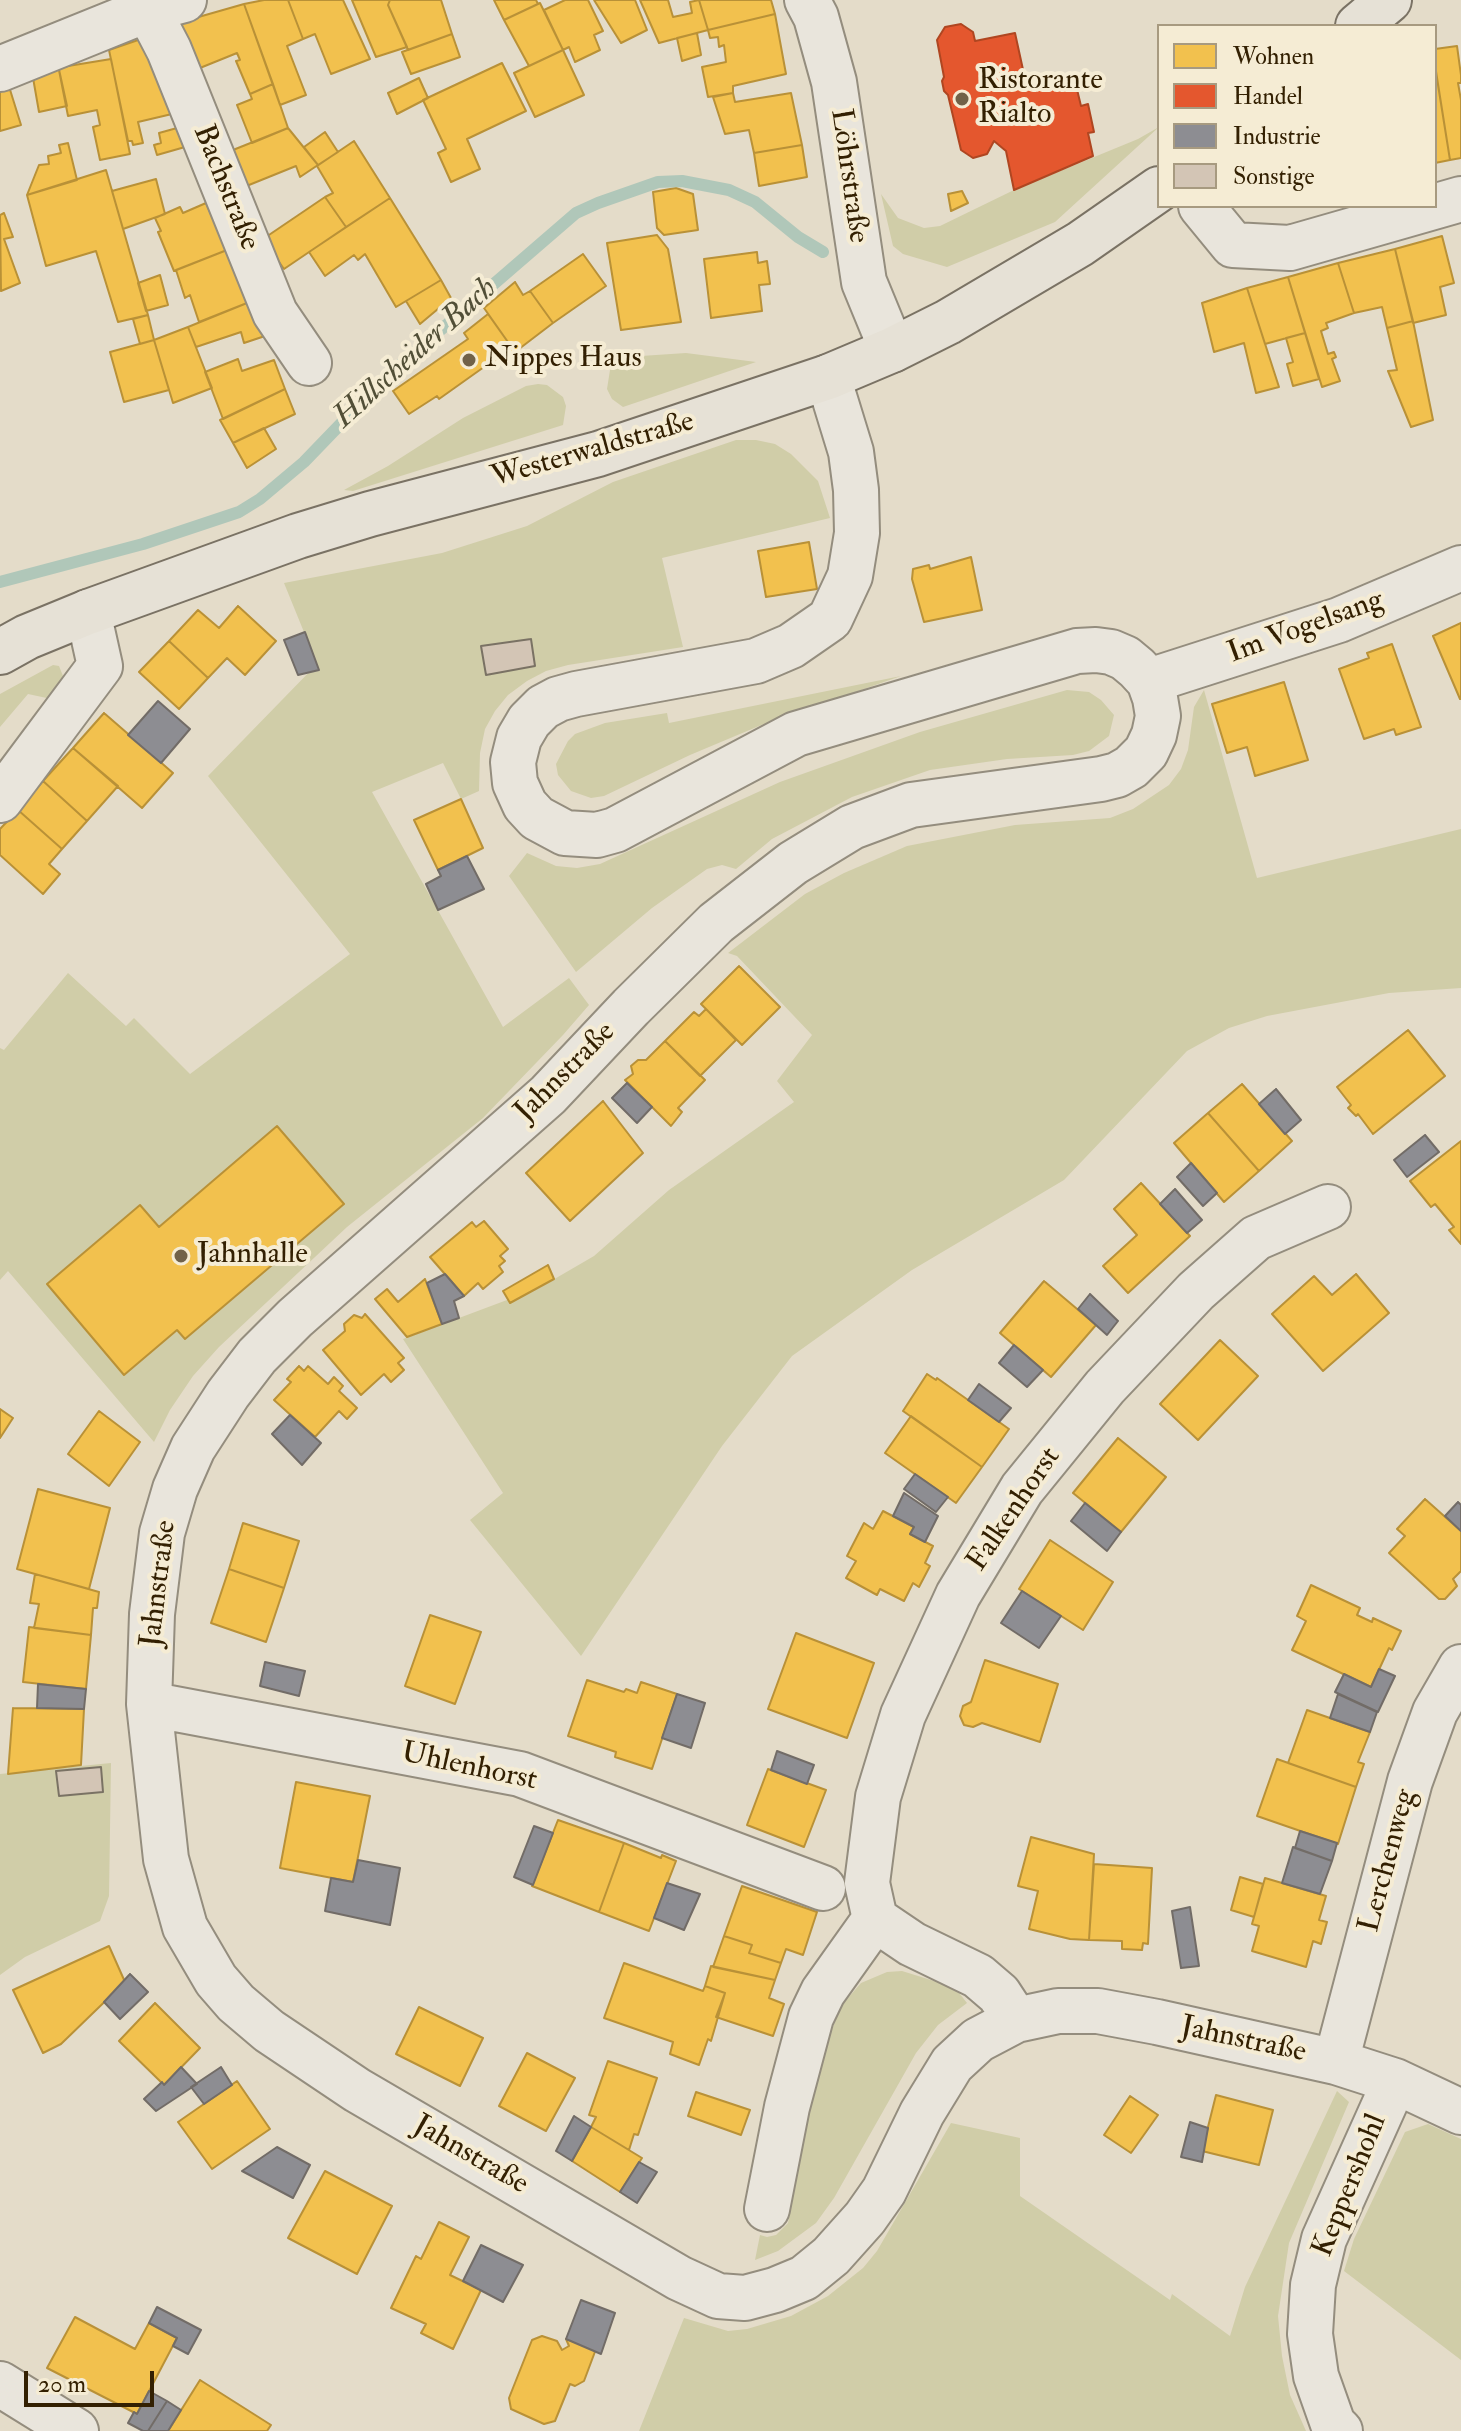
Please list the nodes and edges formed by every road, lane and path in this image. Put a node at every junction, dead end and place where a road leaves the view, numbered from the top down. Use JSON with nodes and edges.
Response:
{"nodes":[{"id":1,"x":807,"y":0,"type":"edge"},
{"id":2,"x":1389,"y":0,"type":"edge"},
{"id":3,"x":158,"y":3,"type":"edge"},
{"id":4,"x":1360,"y":24,"type":"edge"},
{"id":5,"x":0,"y":69,"type":"edge"},
{"id":6,"x":1157,"y":190,"type":"edge"},
{"id":7,"x":1461,"y":199,"type":"edge"},
{"id":8,"x":1437,"y":206,"type":"edge"},
{"id":9,"x":1203,"y":208,"type":"edge"},
{"id":10,"x":1430,"y":208,"type":"edge"},
{"id":11,"x":892,"y":350,"type":"junction"},
{"id":12,"x":309,"y":363,"type":"dead end"},
{"id":13,"x":828,"y":377,"type":"junction"},
{"id":14,"x":1461,"y":568,"type":"edge"},
{"id":15,"x":88,"y":612,"type":"junction"},
{"id":16,"x":0,"y":652,"type":"edge"},
{"id":17,"x":1149,"y":681,"type":"junction"},
{"id":18,"x":0,"y":800,"type":"edge"},
{"id":19,"x":1328,"y":1207,"type":"dead end"},
{"id":20,"x":1461,"y":1667,"type":"edge"},
{"id":21,"x":149,"y":1704,"type":"junction"},
{"id":22,"x":823,"y":1888,"type":"dead end"},
{"id":23,"x":875,"y":1919,"type":"junction"},
{"id":24,"x":1016,"y":2020,"type":"junction"},
{"id":25,"x":1336,"y":2062,"type":"junction"},
{"id":26,"x":1395,"y":2081,"type":"junction"},
{"id":27,"x":1461,"y":2112,"type":"edge"},
{"id":28,"x":767,"y":2209,"type":"dead end"},
{"id":29,"x":0,"y":2384,"type":"edge"},
{"id":30,"x":76,"y":2431,"type":"edge"},
{"id":31,"x":1340,"y":2431,"type":"edge"}],
"edges":[{"from":1,"to":11,"type":"street","name":"Löhrstraße"},
{"from":2,"to":4,"type":"main road"},
{"from":3,"to":5,"type":"street"},
{"from":3,"to":12,"type":"street","name":"Bachstraße"},
{"from":6,"to":11,"type":"main road","name":"Westerwaldstraße"},
{"from":7,"to":8,"type":"street"},
{"from":9,"to":10,"type":"street"},
{"from":11,"to":13,"type":"main road","name":"Westerwaldstraße"},
{"from":13,"to":15,"type":"main road","name":"Westerwaldstraße"},
{"from":13,"to":17,"type":"street"},
{"from":14,"to":17,"type":"street","name":"Im Vogelsang"},
{"from":15,"to":16,"type":"main road","name":"Westerwaldstraße"},
{"from":15,"to":18,"type":"street"},
{"from":17,"to":21,"type":"street","name":"Jahnstraße"},
{"from":19,"to":23,"type":"street","name":"Falkenhorst"},
{"from":20,"to":25,"type":"street","name":"Lerchenweg"},
{"from":21,"to":22,"type":"street","name":"Uhlenhorst"},
{"from":21,"to":24,"type":"street","name":"Jahnstraße"},
{"from":23,"to":24,"type":"street"},
{"from":23,"to":28,"type":"street"},
{"from":24,"to":25,"type":"street","name":"Jahnstraße"},
{"from":25,"to":26,"type":"street","name":"Jahnstraße"},
{"from":26,"to":27,"type":"street","name":"Jahnstraße"},
{"from":26,"to":31,"type":"street","name":"Keppershohl"},
{"from":29,"to":30,"type":"street"}]}
